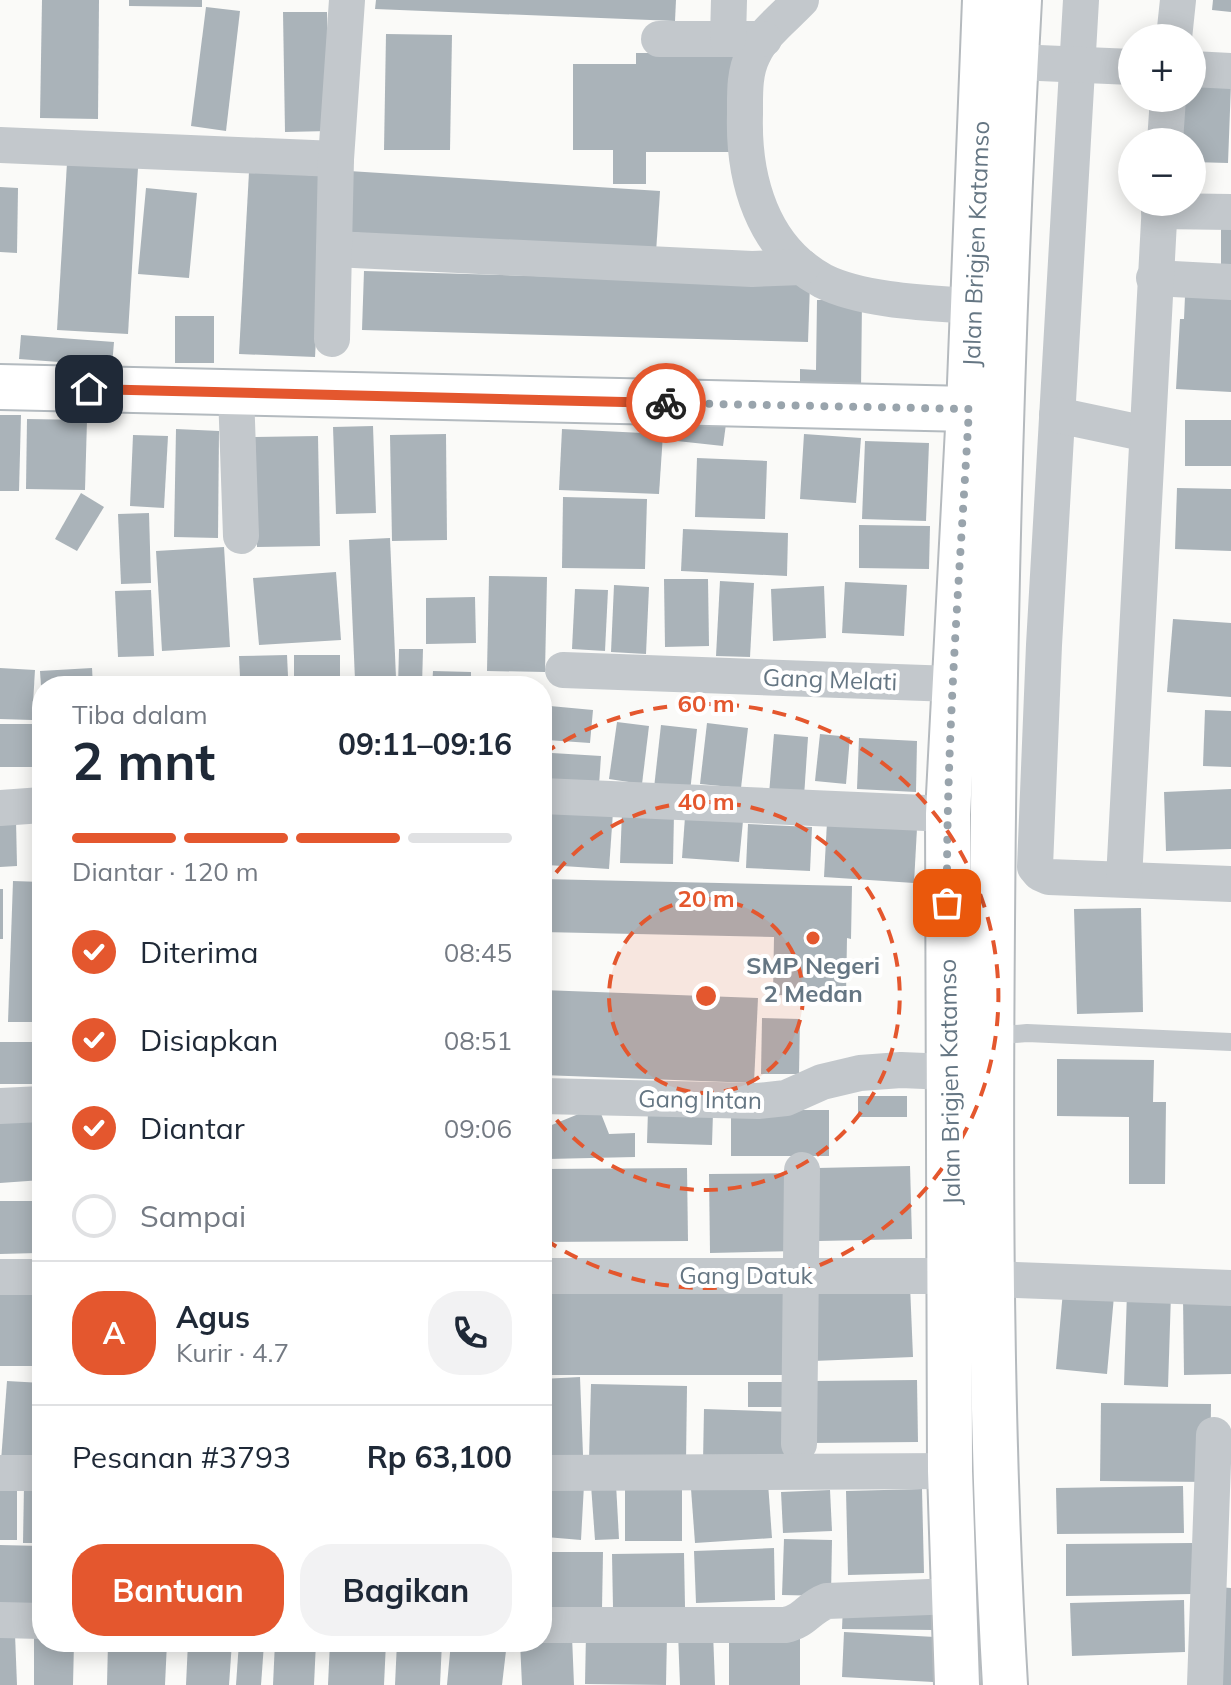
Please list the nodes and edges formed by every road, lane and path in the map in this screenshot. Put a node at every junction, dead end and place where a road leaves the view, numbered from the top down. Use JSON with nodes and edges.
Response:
{"nodes":[{"id":1,"x":347,"y":0,"type":"edge"},
{"id":2,"x":729,"y":0,"type":"edge"},
{"id":3,"x":801,"y":0,"type":"edge"},
{"id":4,"x":985,"y":0,"type":"edge"},
{"id":5,"x":1019,"y":0,"type":"edge"},
{"id":6,"x":1081,"y":0,"type":"edge"},
{"id":7,"x":1178,"y":0,"type":"edge"},
{"id":8,"x":1175,"y":24,"type":"edge"},
{"id":9,"x":659,"y":39,"type":"dead end"},
{"id":10,"x":746,"y":39,"type":"junction"},
{"id":11,"x":1015,"y":62,"type":"junction"},
{"id":12,"x":1077,"y":65,"type":"junction"},
{"id":13,"x":1118,"y":66,"type":"edge"},
{"id":14,"x":1206,"y":70,"type":"edge"},
{"id":15,"x":1231,"y":71,"type":"edge"},
{"id":16,"x":0,"y":145,"type":"edge"},
{"id":17,"x":336,"y":159,"type":"junction"},
{"id":18,"x":1206,"y":210,"type":"edge"},
{"id":19,"x":1231,"y":212,"type":"edge"},
{"id":20,"x":1158,"y":216,"type":"edge"},
{"id":21,"x":334,"y":249,"type":"junction"},
{"id":22,"x":802,"y":267,"type":"junction"},
{"id":23,"x":1154,"y":278,"type":"junction"},
{"id":24,"x":1231,"y":282,"type":"edge"},
{"id":25,"x":973,"y":306,"type":"junction"},
{"id":26,"x":332,"y":339,"type":"dead end"},
{"id":27,"x":0,"y":387,"type":"edge"},
{"id":28,"x":236,"y":393,"type":"junction"},
{"id":29,"x":969,"y":409,"type":"junction"},
{"id":30,"x":1057,"y":415,"type":"junction"},
{"id":31,"x":1147,"y":434,"type":"junction"},
{"id":32,"x":241,"y":536,"type":"dead end"},
{"id":33,"x":563,"y":670,"type":"dead end"},
{"id":34,"x":953,"y":684,"type":"junction"},
{"id":35,"x":552,"y":796,"type":"edge"},
{"id":36,"x":32,"y":806,"type":"edge"},
{"id":37,"x":0,"y":808,"type":"edge"},
{"id":38,"x":948,"y":814,"type":"junction"},
{"id":39,"x":1124,"y":879,"type":"junction"},
{"id":40,"x":1231,"y":884,"type":"edge"},
{"id":41,"x":991,"y":1036,"type":"junction"},
{"id":42,"x":1231,"y":1042,"type":"edge"},
{"id":43,"x":948,"y":1072,"type":"junction"},
{"id":44,"x":552,"y":1096,"type":"edge"},
{"id":45,"x":32,"y":1104,"type":"edge"},
{"id":46,"x":0,"y":1106,"type":"edge"},
{"id":47,"x":802,"y":1170,"type":"dead end"},
{"id":48,"x":801,"y":1275,"type":"junction"},
{"id":49,"x":552,"y":1276,"type":"edge"},
{"id":50,"x":0,"y":1277,"type":"edge"},
{"id":51,"x":32,"y":1277,"type":"edge"},
{"id":52,"x":971,"y":1278,"type":"junction"},
{"id":53,"x":1231,"y":1288,"type":"edge"},
{"id":54,"x":1214,"y":1435,"type":"dead end"},
{"id":55,"x":799,"y":1444,"type":"dead end"},
{"id":56,"x":950,"y":1471,"type":"junction"},
{"id":57,"x":0,"y":1473,"type":"edge"},
{"id":58,"x":32,"y":1473,"type":"edge"},
{"id":59,"x":552,"y":1473,"type":"edge"},
{"id":60,"x":955,"y":1596,"type":"junction"},
{"id":61,"x":0,"y":1620,"type":"edge"},
{"id":62,"x":32,"y":1621,"type":"edge"},
{"id":63,"x":552,"y":1625,"type":"edge"},
{"id":64,"x":957,"y":1685,"type":"edge"},
{"id":65,"x":1005,"y":1685,"type":"edge"},
{"id":66,"x":1205,"y":1685,"type":"edge"}],
"edges":[{"from":1,"to":17,"type":"street"},
{"from":2,"to":10,"type":"street"},
{"from":3,"to":10,"type":"street"},
{"from":4,"to":25,"type":"main road","name":"Jalan Brigjen Katamso"},
{"from":5,"to":11,"type":"main road","name":"Jalan Brigjen Katamso"},
{"from":6,"to":12,"type":"street"},
{"from":7,"to":8,"type":"street"},
{"from":9,"to":10,"type":"street"},
{"from":10,"to":22,"type":"street"},
{"from":11,"to":12,"type":"street"},
{"from":11,"to":41,"type":"main road","name":"Jalan Brigjen Katamso"},
{"from":12,"to":13,"type":"street"},
{"from":12,"to":30,"type":"street"},
{"from":14,"to":15,"type":"street"},
{"from":16,"to":17,"type":"street"},
{"from":17,"to":21,"type":"street"},
{"from":18,"to":19,"type":"street"},
{"from":20,"to":23,"type":"street"},
{"from":21,"to":22,"type":"street"},
{"from":21,"to":26,"type":"street"},
{"from":22,"to":25,"type":"street"},
{"from":23,"to":24,"type":"street"},
{"from":23,"to":31,"type":"street"},
{"from":25,"to":29,"type":"main road","name":"Jalan Brigjen Katamso"},
{"from":27,"to":28,"type":"main road"},
{"from":28,"to":29,"type":"main road"},
{"from":28,"to":32,"type":"street"},
{"from":29,"to":34,"type":"main road","name":"Jalan Brigjen Katamso"},
{"from":30,"to":31,"type":"street"},
{"from":30,"to":39,"type":"street"},
{"from":31,"to":39,"type":"street"},
{"from":33,"to":34,"type":"street","name":"Gang Melati"},
{"from":34,"to":38,"type":"main road","name":"Jalan Brigjen Katamso"},
{"from":35,"to":38,"type":"street"},
{"from":36,"to":37,"type":"street"},
{"from":38,"to":43,"type":"main road","name":"Jalan Brigjen Katamso"},
{"from":39,"to":40,"type":"street"},
{"from":41,"to":42,"type":"lane"},
{"from":41,"to":52,"type":"main road","name":"Jalan Brigjen Katamso"},
{"from":43,"to":44,"type":"street","name":"Gang Intan"},
{"from":43,"to":52,"type":"main road","name":"Jalan Brigjen Katamso"},
{"from":45,"to":46,"type":"street"},
{"from":47,"to":48,"type":"street"},
{"from":48,"to":49,"type":"street","name":"Gang Datuk"},
{"from":48,"to":52,"type":"street","name":"Gang Datuk"},
{"from":48,"to":55,"type":"street"},
{"from":50,"to":51,"type":"street"},
{"from":52,"to":53,"type":"street","name":"Gang Datuk"},
{"from":52,"to":56,"type":"main road","name":"Jalan Brigjen Katamso"},
{"from":52,"to":65,"type":"main road","name":"Jalan Brigjen Katamso"},
{"from":54,"to":66,"type":"street"},
{"from":56,"to":59,"type":"street"},
{"from":56,"to":60,"type":"main road","name":"Jalan Brigjen Katamso"},
{"from":57,"to":58,"type":"street"},
{"from":60,"to":63,"type":"street"},
{"from":60,"to":64,"type":"main road","name":"Jalan Brigjen Katamso"},
{"from":61,"to":62,"type":"street"}]}
